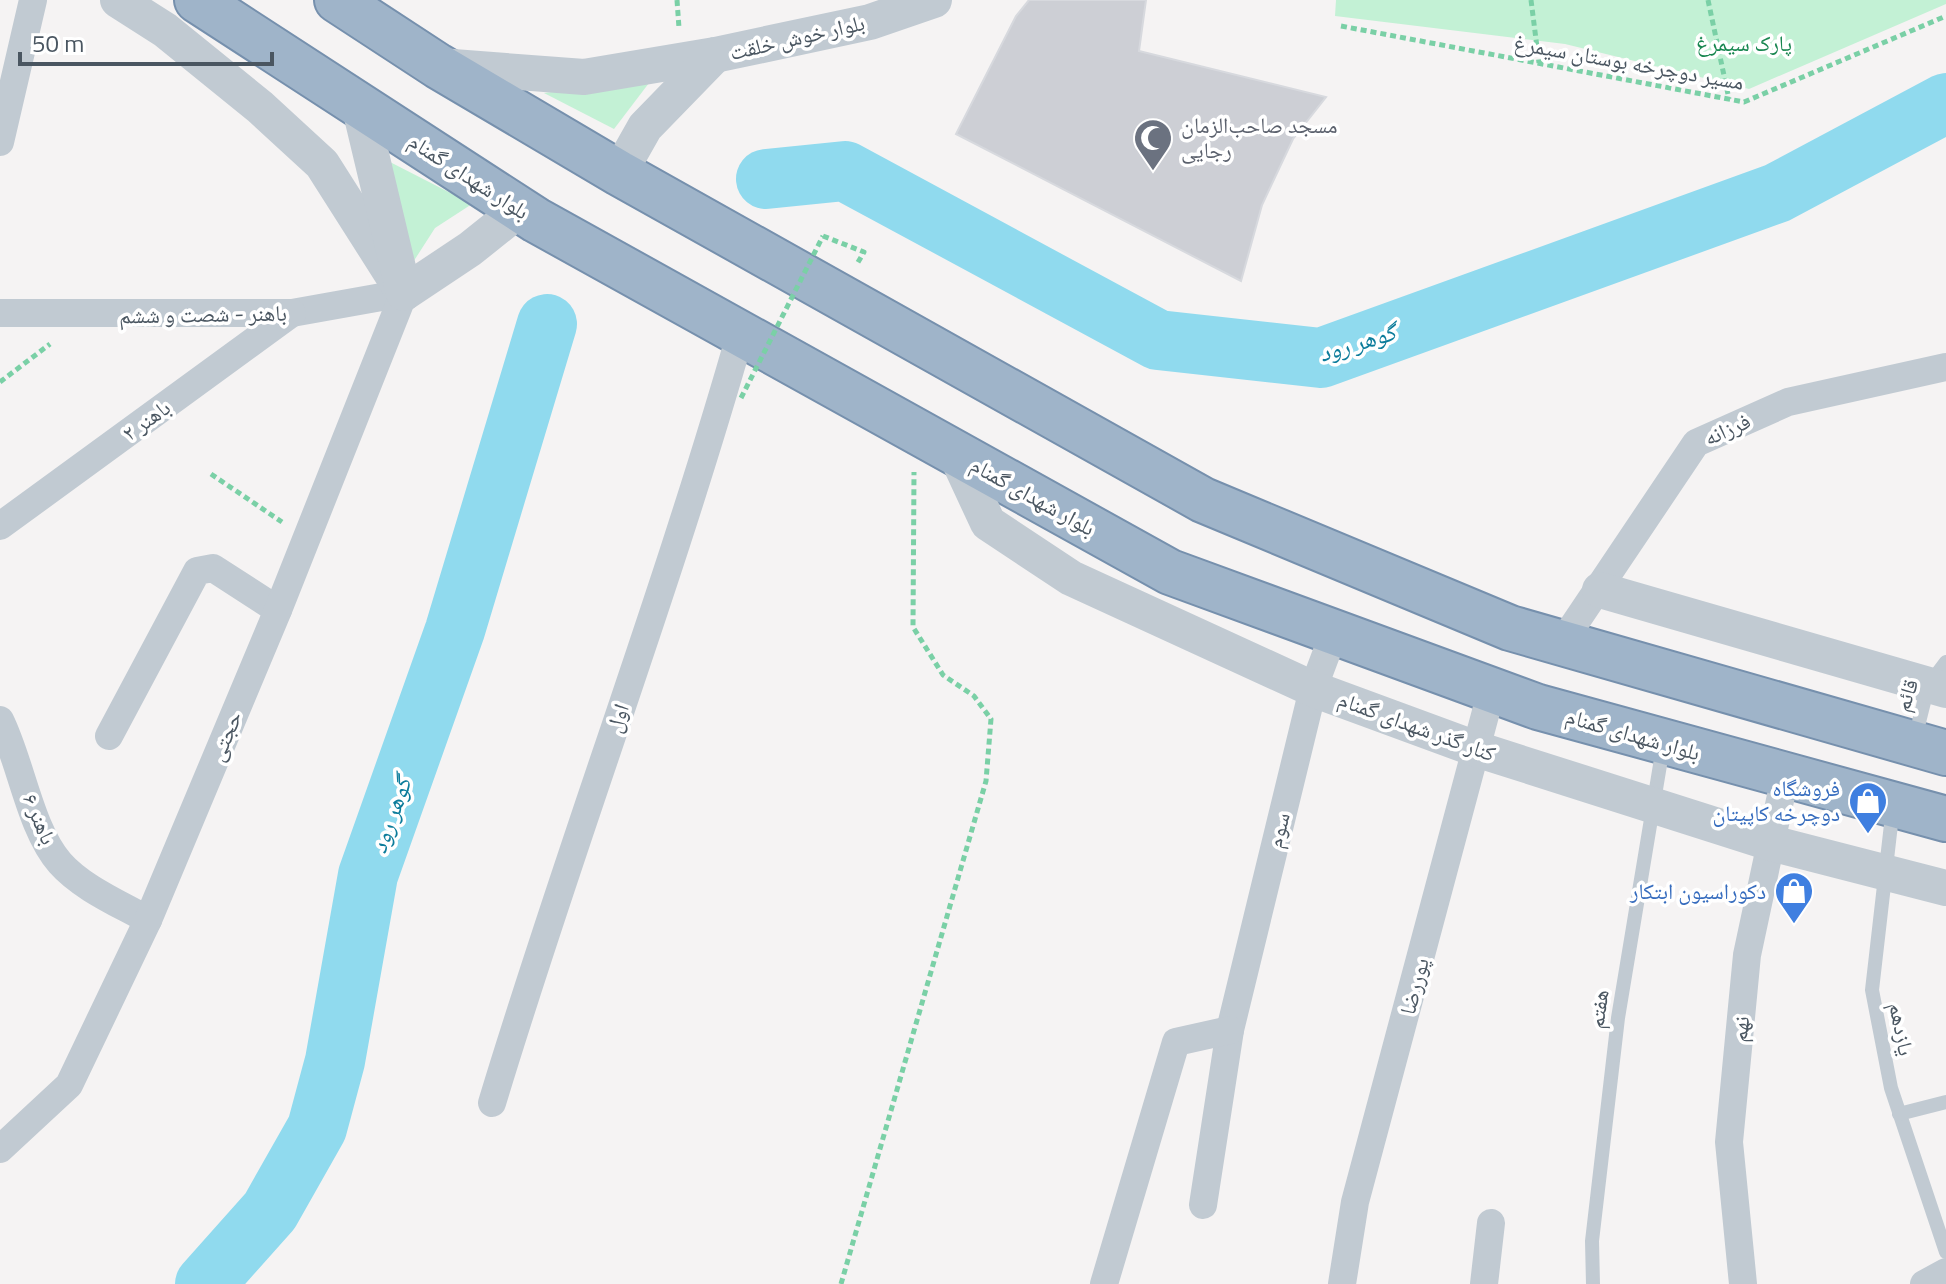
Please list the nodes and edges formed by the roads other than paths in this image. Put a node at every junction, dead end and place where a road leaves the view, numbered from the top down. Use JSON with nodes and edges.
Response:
{"nodes":[{"id":1,"x":33,"y":0,"type":"edge"},
{"id":2,"x":118,"y":0,"type":"edge"},
{"id":3,"x":197,"y":0,"type":"edge"},
{"id":4,"x":337,"y":0,"type":"edge"},
{"id":5,"x":934,"y":0,"type":"edge"},
{"id":6,"x":165,"y":30,"type":"junction"},
{"id":7,"x":263,"y":43,"type":"junction"},
{"id":8,"x":715,"y":55,"type":"junction"},
{"id":9,"x":438,"y":66,"type":"junction"},
{"id":10,"x":359,"y":104,"type":"junction"},
{"id":11,"x":0,"y":142,"type":"edge"},
{"id":12,"x":619,"y":173,"type":"junction"},
{"id":13,"x":520,"y":209,"type":"junction"},
{"id":14,"x":404,"y":293,"type":"junction"},
{"id":15,"x":0,"y":313,"type":"edge"},
{"id":16,"x":292,"y":313,"type":"junction"},
{"id":17,"x":741,"y":332,"type":"junction"},
{"id":18,"x":1946,"y":367,"type":"edge"},
{"id":19,"x":955,"y":452,"type":"junction"},
{"id":20,"x":0,"y":526,"type":"edge"},
{"id":21,"x":1600,"y":590,"type":"junction"},
{"id":22,"x":278,"y":610,"type":"junction"},
{"id":23,"x":1510,"y":628,"type":"junction"},
{"id":24,"x":1334,"y":633,"type":"junction"},
{"id":25,"x":1561,"y":644,"type":"junction"},
{"id":26,"x":1940,"y":679,"type":"edge"},
{"id":27,"x":1313,"y":689,"type":"junction"},
{"id":28,"x":1492,"y":689,"type":"junction"},
{"id":29,"x":109,"y":736,"type":"dead end"},
{"id":30,"x":4,"y":738,"type":"edge"},
{"id":31,"x":1664,"y":743,"type":"junction"},
{"id":32,"x":1476,"y":749,"type":"junction"},
{"id":33,"x":1930,"y":749,"type":"edge"},
{"id":34,"x":1785,"y":777,"type":"junction"},
{"id":35,"x":1654,"y":803,"type":"junction"},
{"id":36,"x":1893,"y":807,"type":"junction"},
{"id":37,"x":1946,"y":819,"type":"edge"},
{"id":38,"x":1771,"y":843,"type":"junction"},
{"id":39,"x":1883,"y":874,"type":"junction"},
{"id":40,"x":1946,"y":888,"type":"edge"},
{"id":41,"x":148,"y":920,"type":"junction"},
{"id":42,"x":1230,"y":1030,"type":"junction"},
{"id":43,"x":1946,"y":1102,"type":"edge"},
{"id":44,"x":492,"y":1103,"type":"dead end"},
{"id":45,"x":1899,"y":1114,"type":"junction"},
{"id":46,"x":0,"y":1149,"type":"edge"},
{"id":47,"x":1203,"y":1205,"type":"dead end"},
{"id":48,"x":1491,"y":1223,"type":"dead end"},
{"id":49,"x":1946,"y":1252,"type":"edge"},
{"id":50,"x":1946,"y":1272,"type":"edge"},
{"id":51,"x":1104,"y":1284,"type":"edge"},
{"id":52,"x":1342,"y":1284,"type":"edge"},
{"id":53,"x":1484,"y":1284,"type":"edge"},
{"id":54,"x":1593,"y":1284,"type":"edge"},
{"id":55,"x":1743,"y":1284,"type":"edge"},
{"id":56,"x":1924,"y":1284,"type":"edge"}],
"edges":[{"from":1,"to":11,"type":"street"},
{"from":2,"to":6,"type":"street"},
{"from":3,"to":7,"type":"highway","name":"بلوار شهدای گمنام"},
{"from":4,"to":9,"type":"highway"},
{"from":5,"to":8,"type":"street","name":"بلوار خوش خلقت"},
{"from":6,"to":7,"type":"street"},
{"from":6,"to":14,"type":"street"},
{"from":7,"to":10,"type":"highway","name":"بلوار شهدای گمنام"},
{"from":8,"to":9,"type":"street"},
{"from":8,"to":12,"type":"street","name":"بلوار خوش خلقت"},
{"from":9,"to":12,"type":"highway"},
{"from":10,"to":13,"type":"highway","name":"بلوار شهدای گمنام"},
{"from":10,"to":14,"type":"street"},
{"from":12,"to":23,"type":"highway"},
{"from":13,"to":14,"type":"street"},
{"from":13,"to":17,"type":"highway","name":"بلوار شهدای گمنام"},
{"from":14,"to":16,"type":"street","name":"باهنر - شصت و ششم"},
{"from":14,"to":22,"type":"street","name":"حجتی"},
{"from":15,"to":16,"type":"street","name":"باهنر - شصت و ششم"},
{"from":16,"to":20,"type":"street","name":"باهنر ۲"},
{"from":17,"to":19,"type":"highway","name":"بلوار شهدای گمنام"},
{"from":17,"to":44,"type":"street","name":"اول"},
{"from":18,"to":21,"type":"street","name":"فرزانه"},
{"from":19,"to":24,"type":"highway","name":"بلوار شهدای گمنام"},
{"from":19,"to":27,"type":"street","name":"کنار گذر شهدای گمنام"},
{"from":21,"to":25,"type":"street","name":"فرزانه"},
{"from":21,"to":26,"type":"street"},
{"from":22,"to":29,"type":"street"},
{"from":22,"to":41,"type":"street","name":"حجتی"},
{"from":23,"to":25,"type":"highway"},
{"from":23,"to":28,"type":"highway"},
{"from":24,"to":27,"type":"street","name":"سوم"},
{"from":24,"to":28,"type":"highway","name":"بلوار شهدای گمنام"},
{"from":25,"to":33,"type":"highway"},
{"from":26,"to":33,"type":"lane","name":"قائم"},
{"from":27,"to":32,"type":"street","name":"کنار گذر شهدای گمنام"},
{"from":27,"to":42,"type":"street","name":"سوم"},
{"from":28,"to":31,"type":"highway","name":"بلوار شهدای گمنام"},
{"from":28,"to":32,"type":"street","name":"پوررضا"},
{"from":30,"to":41,"type":"street","name":"باهنر ۶"},
{"from":31,"to":34,"type":"highway","name":"بلوار شهدای گمنام"},
{"from":31,"to":35,"type":"lane","name":"هفتم"},
{"from":32,"to":35,"type":"street","name":"کنار گذر شهدای گمنام"},
{"from":32,"to":52,"type":"street","name":"پوررضا"},
{"from":34,"to":36,"type":"highway","name":"بلوار شهدای گمنام"},
{"from":34,"to":38,"type":"street","name":"نهم"},
{"from":35,"to":38,"type":"street","name":"کنار گذر شهدای گمنام"},
{"from":35,"to":54,"type":"lane","name":"هفتم"},
{"from":36,"to":37,"type":"highway","name":"بلوار شهدای گمنام"},
{"from":36,"to":39,"type":"lane","name":"یازدهم"},
{"from":38,"to":39,"type":"street","name":"کنار گذر شهدای گمنام"},
{"from":38,"to":55,"type":"street","name":"نهم"},
{"from":39,"to":40,"type":"street","name":"کنار گذر شهدای گمنام"},
{"from":39,"to":45,"type":"lane","name":"یازدهم"},
{"from":41,"to":46,"type":"street","name":"حجتی"},
{"from":42,"to":47,"type":"street","name":"سوم"},
{"from":42,"to":51,"type":"street"},
{"from":43,"to":45,"type":"lane"},
{"from":45,"to":49,"type":"lane","name":"یازدهم"},
{"from":48,"to":53,"type":"street"},
{"from":50,"to":56,"type":"street"}]}
